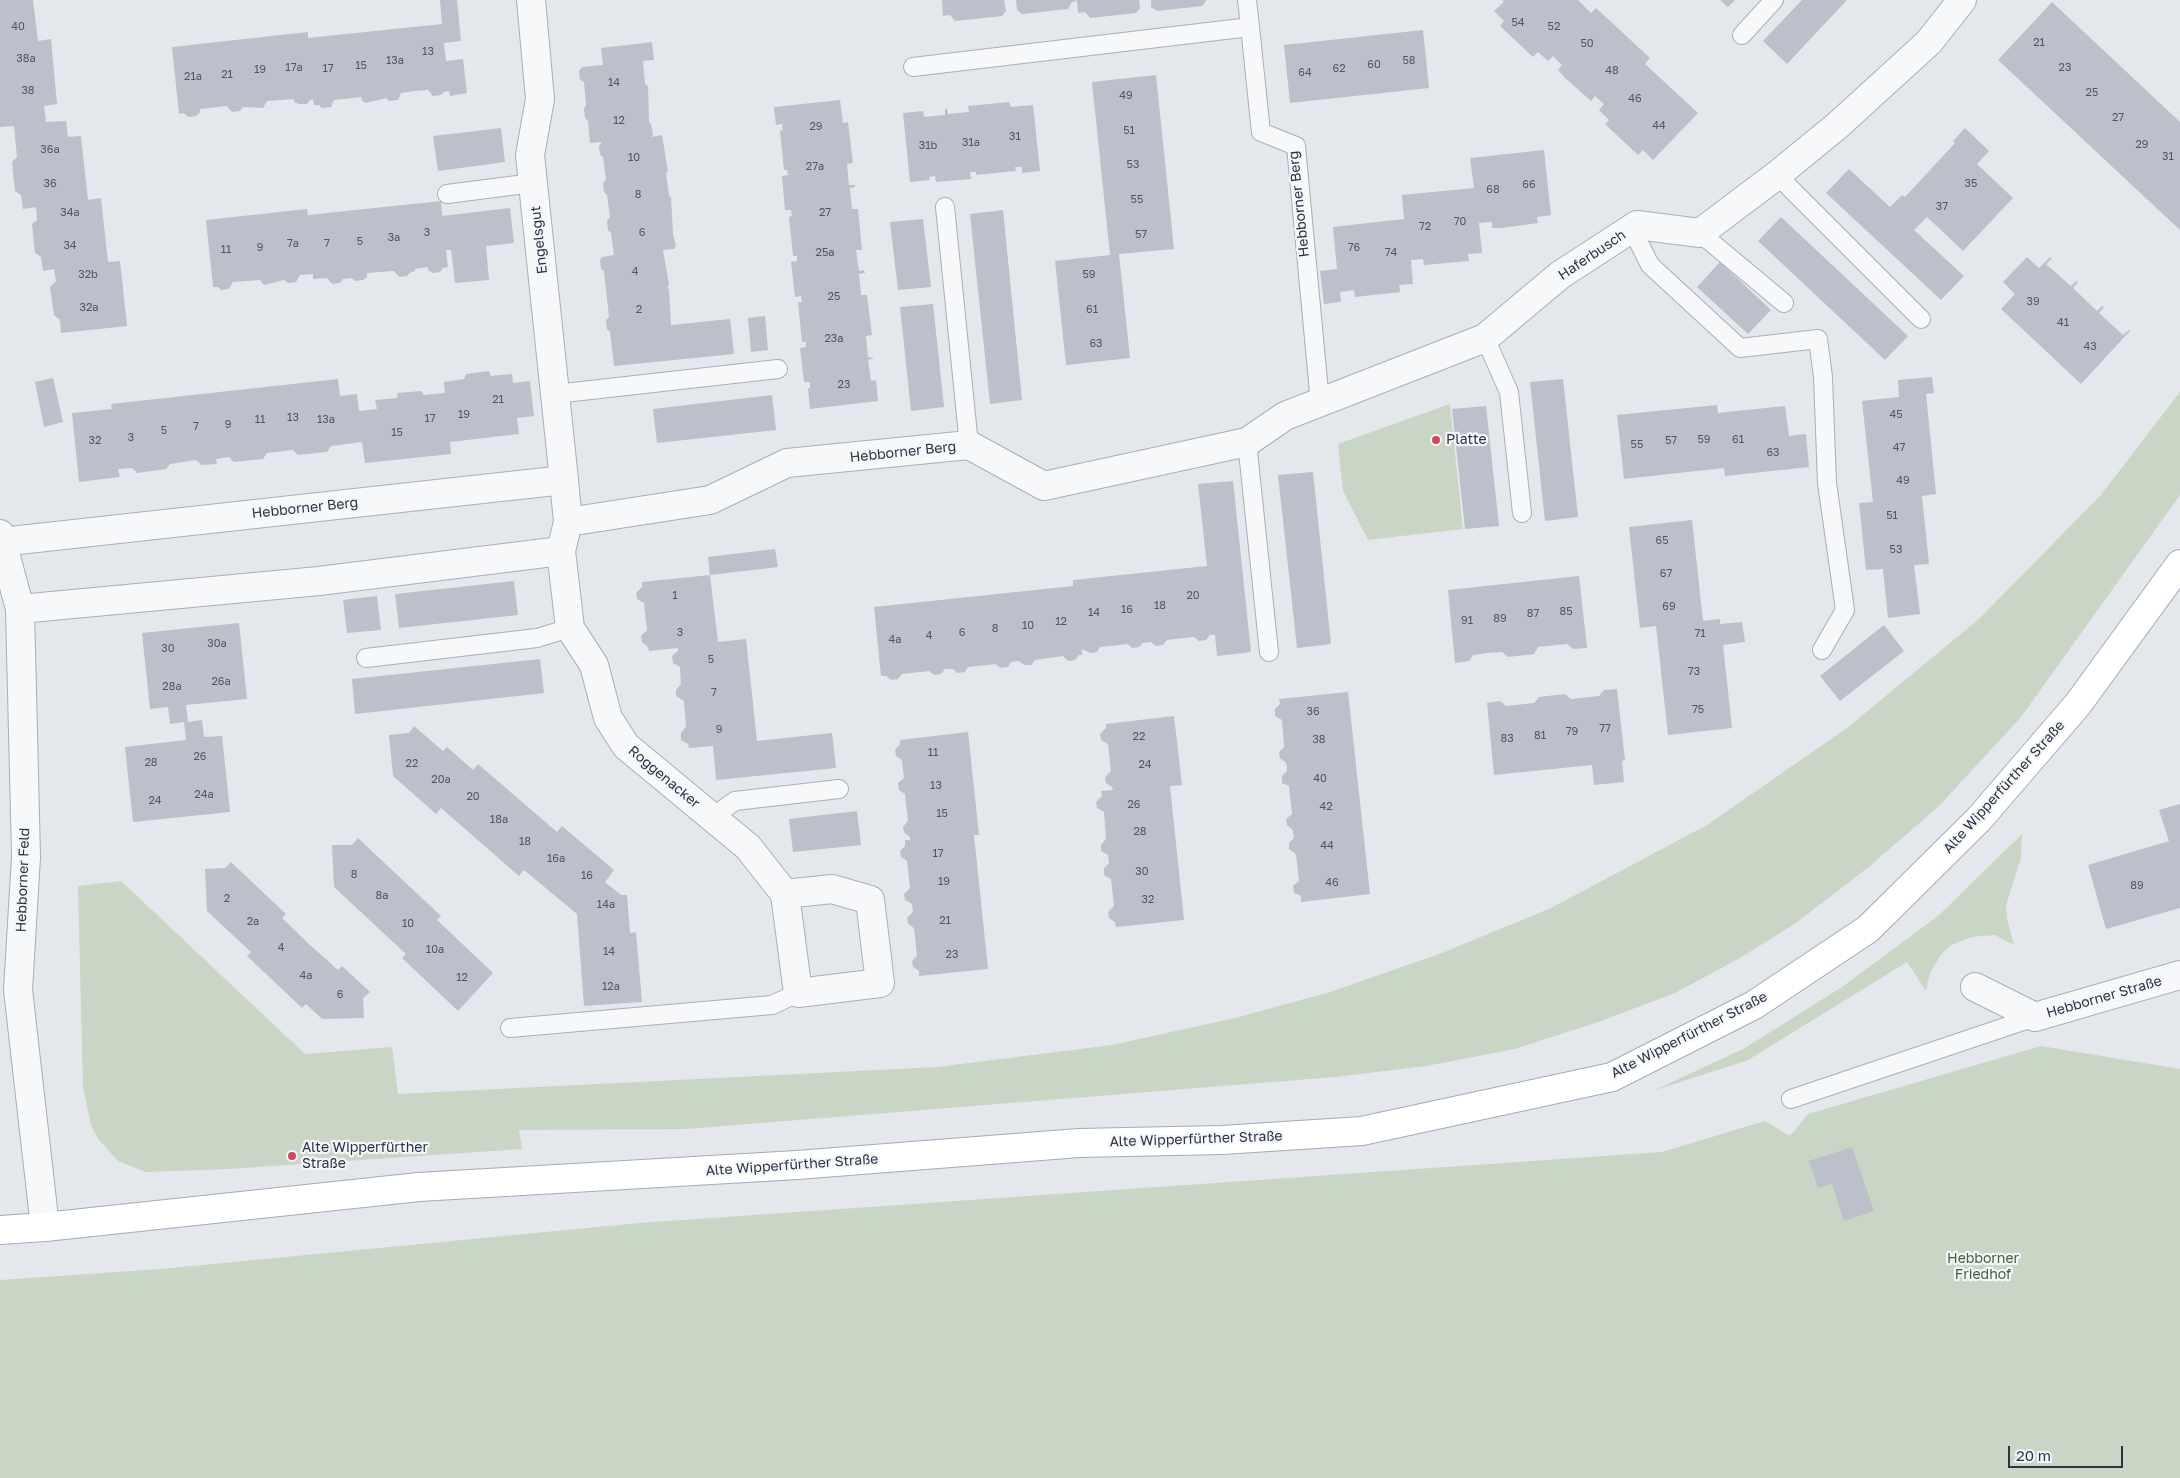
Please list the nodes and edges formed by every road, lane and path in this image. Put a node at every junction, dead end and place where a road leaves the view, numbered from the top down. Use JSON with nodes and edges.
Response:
{"nodes":[{"id":1,"x":531,"y":0,"type":"edge"},
{"id":2,"x":1247,"y":0,"type":"edge"},
{"id":3,"x":1774,"y":0,"type":"edge"},
{"id":4,"x":1962,"y":0,"type":"edge"},
{"id":5,"x":1250,"y":27,"type":"junction"},
{"id":6,"x":1742,"y":35,"type":"dead end"},
{"id":7,"x":913,"y":67,"type":"dead end"},
{"id":8,"x":1777,"y":175,"type":"junction"},
{"id":9,"x":533,"y":183,"type":"junction"},
{"id":10,"x":448,"y":194,"type":"dead end"},
{"id":11,"x":945,"y":207,"type":"dead end"},
{"id":12,"x":1632,"y":228,"type":"junction"},
{"id":13,"x":1700,"y":233,"type":"junction"},
{"id":14,"x":1784,"y":303,"type":"dead end"},
{"id":15,"x":1921,"y":319,"type":"dead end"},
{"id":16,"x":1485,"y":338,"type":"junction"},
{"id":17,"x":778,"y":369,"type":"dead end"},
{"id":18,"x":556,"y":394,"type":"junction"},
{"id":19,"x":1320,"y":403,"type":"junction"},
{"id":20,"x":1285,"y":416,"type":"joint"},
{"id":21,"x":1247,"y":442,"type":"junction"},
{"id":22,"x":969,"y":445,"type":"junction"},
{"id":23,"x":564,"y":480,"type":"junction"},
{"id":24,"x":1522,"y":513,"type":"dead end"},
{"id":25,"x":568,"y":522,"type":"junction"},
{"id":26,"x":1,"y":539,"type":"edge"},
{"id":27,"x":560,"y":551,"type":"junction"},
{"id":28,"x":2180,"y":564,"type":"edge"},
{"id":29,"x":20,"y":609,"type":"junction"},
{"id":30,"x":570,"y":628,"type":"junction"},
{"id":31,"x":1822,"y":650,"type":"dead end"},
{"id":32,"x":1269,"y":652,"type":"dead end"},
{"id":33,"x":366,"y":658,"type":"dead end"},
{"id":34,"x":838,"y":789,"type":"dead end"},
{"id":35,"x":712,"y":817,"type":"junction"},
{"id":36,"x":785,"y":894,"type":"junction"},
{"id":37,"x":2180,"y":975,"type":"edge"},
{"id":38,"x":1975,"y":986,"type":"dead end"},
{"id":39,"x":798,"y":993,"type":"junction"},
{"id":40,"x":2036,"y":1017,"type":"junction"},
{"id":41,"x":510,"y":1028,"type":"dead end"},
{"id":42,"x":1791,"y":1099,"type":"dead end"},
{"id":43,"x":45,"y":1227,"type":"junction"},
{"id":44,"x":0,"y":1230,"type":"edge"}],
"edges":[{"from":1,"to":9,"type":"street","name":"Engelsgut"},
{"from":2,"to":5,"type":"lane","name":"Hebborner Berg"},
{"from":3,"to":6,"type":"lane"},
{"from":4,"to":8,"type":"street"},
{"from":5,"to":7,"type":"lane"},
{"from":5,"to":19,"type":"lane","name":"Hebborner Berg"},
{"from":8,"to":13,"type":"street"},
{"from":8,"to":15,"type":"lane"},
{"from":9,"to":10,"type":"lane"},
{"from":9,"to":18,"type":"street","name":"Engelsgut"},
{"from":11,"to":22,"type":"lane"},
{"from":12,"to":13,"type":"street","name":"Haferbusch"},
{"from":12,"to":16,"type":"street","name":"Haferbusch"},
{"from":12,"to":31,"type":"lane"},
{"from":13,"to":14,"type":"lane"},
{"from":16,"to":19,"type":"street","name":"Haferbusch"},
{"from":16,"to":24,"type":"lane"},
{"from":17,"to":18,"type":"lane"},
{"from":18,"to":23,"type":"street","name":"Engelsgut"},
{"from":19,"to":20,"type":"street","name":"Haferbusch"},
{"from":20,"to":21,"type":"street","name":"Hebborner Berg"},
{"from":21,"to":22,"type":"street","name":"Hebborner Berg"},
{"from":21,"to":32,"type":"lane"},
{"from":22,"to":25,"type":"street","name":"Hebborner Berg"},
{"from":23,"to":25,"type":"street"},
{"from":23,"to":26,"type":"street","name":"Hebborner Berg"},
{"from":25,"to":27,"type":"street"},
{"from":26,"to":29,"type":"street","name":"Hebborner Feld"},
{"from":27,"to":29,"type":"street"},
{"from":27,"to":30,"type":"street","name":"Roggenacker"},
{"from":28,"to":43,"type":"main road","name":"Alte Wipperfürther Straße"},
{"from":29,"to":43,"type":"street","name":"Hebborner Feld"},
{"from":30,"to":33,"type":"lane"},
{"from":30,"to":35,"type":"street","name":"Roggenacker"},
{"from":34,"to":35,"type":"lane"},
{"from":35,"to":36,"type":"street","name":"Roggenacker"},
{"from":36,"to":39,"type":"street"},
{"from":36,"to":39,"type":"street"},
{"from":37,"to":40,"type":"street","name":"Hebborner Straße"},
{"from":38,"to":40,"type":"street","name":"Hebborner Straße"},
{"from":39,"to":41,"type":"lane"},
{"from":40,"to":42,"type":"lane"},
{"from":43,"to":44,"type":"main road","name":"Alte Wipperfürther Straße"}]}
